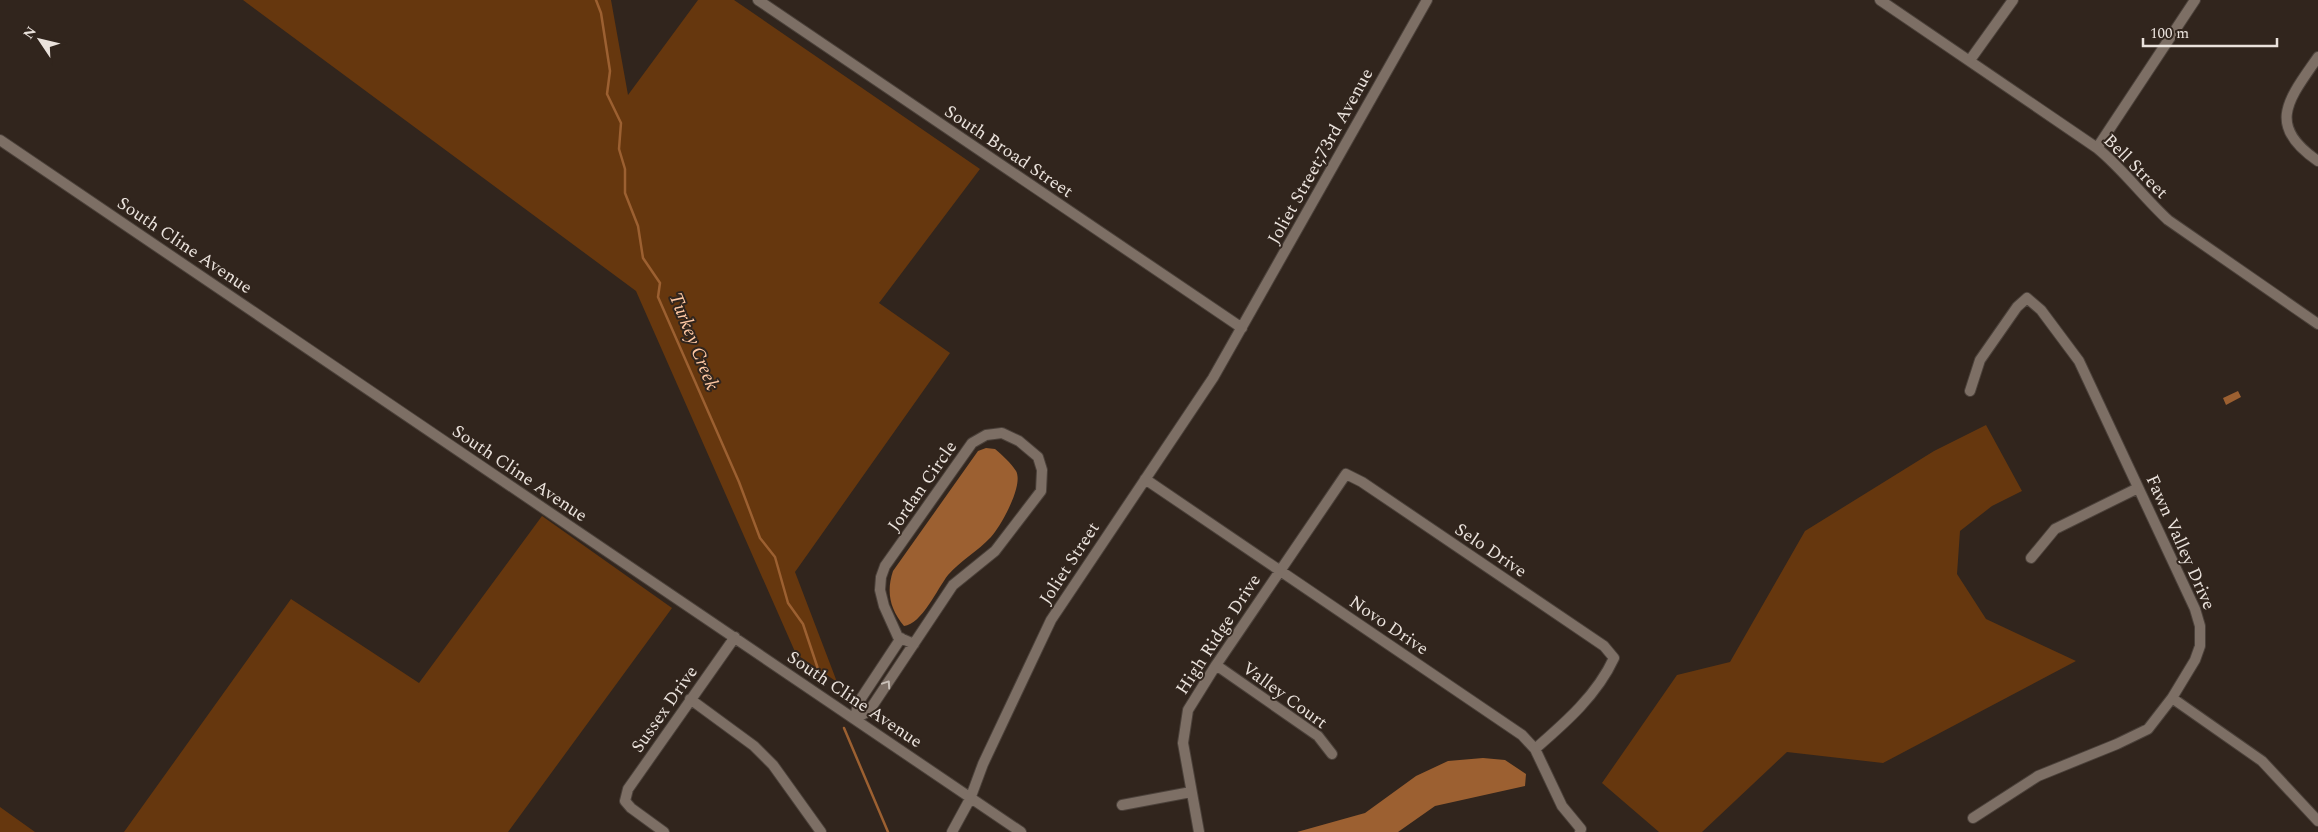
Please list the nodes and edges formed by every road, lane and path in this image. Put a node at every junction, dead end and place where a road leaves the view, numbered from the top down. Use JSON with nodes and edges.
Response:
{"nodes":[{"id":1,"x":758,"y":0,"type":"edge"},
{"id":2,"x":1427,"y":0,"type":"edge"},
{"id":3,"x":1880,"y":0,"type":"edge"},
{"id":4,"x":2013,"y":0,"type":"edge"},
{"id":5,"x":2195,"y":0,"type":"edge"},
{"id":6,"x":2318,"y":57,"type":"edge"},
{"id":7,"x":1970,"y":60,"type":"junction"},
{"id":8,"x":0,"y":140,"type":"edge"},
{"id":9,"x":2097,"y":148,"type":"junction"},
{"id":10,"x":2318,"y":161,"type":"edge"},
{"id":11,"x":2318,"y":324,"type":"edge"},
{"id":12,"x":1242,"y":328,"type":"junction"},
{"id":13,"x":1970,"y":392,"type":"dead end"},
{"id":14,"x":1346,"y":474,"type":"joint"},
{"id":15,"x":1145,"y":479,"type":"junction"},
{"id":16,"x":2138,"y":488,"type":"junction"},
{"id":17,"x":2031,"y":558,"type":"dead end"},
{"id":18,"x":1280,"y":570,"type":"junction"},
{"id":19,"x":735,"y":637,"type":"junction"},
{"id":20,"x":901,"y":638,"type":"junction"},
{"id":21,"x":914,"y":644,"type":"junction"},
{"id":22,"x":1216,"y":665,"type":"junction"},
{"id":23,"x":2172,"y":698,"type":"junction"},
{"id":24,"x":690,"y":700,"type":"junction"},
{"id":25,"x":855,"y":719,"type":"junction"},
{"id":26,"x":1535,"y":749,"type":"junction"},
{"id":27,"x":1332,"y":754,"type":"dead end"},
{"id":28,"x":1191,"y":792,"type":"junction"},
{"id":29,"x":970,"y":798,"type":"junction"},
{"id":30,"x":1122,"y":805,"type":"dead end"},
{"id":31,"x":1973,"y":818,"type":"dead end"},
{"id":32,"x":2318,"y":822,"type":"edge"},
{"id":33,"x":817,"y":830,"type":"edge"},
{"id":34,"x":1580,"y":831,"type":"edge"},
{"id":35,"x":664,"y":832,"type":"edge"},
{"id":36,"x":952,"y":832,"type":"edge"},
{"id":37,"x":1021,"y":832,"type":"edge"},
{"id":38,"x":1199,"y":832,"type":"edge"}],
"edges":[{"from":1,"to":12,"type":"street","name":"South Broad Street"},
{"from":2,"to":12,"type":"street","name":"Joliet Street;73rd Avenue"},
{"from":3,"to":7,"type":"street","name":"Bell Street"},
{"from":4,"to":7,"type":"street"},
{"from":5,"to":9,"type":"street"},
{"from":6,"to":10,"type":"street"},
{"from":7,"to":9,"type":"street","name":"Bell Street"},
{"from":8,"to":19,"type":"street","name":"South Cline Avenue"},
{"from":9,"to":11,"type":"street","name":"Bell Street"},
{"from":12,"to":15,"type":"street","name":"Joliet Street"},
{"from":13,"to":16,"type":"street","name":"Fawn Valley Drive"},
{"from":14,"to":18,"type":"street","name":"High Ridge Drive"},
{"from":14,"to":26,"type":"street","name":"Selo Drive"},
{"from":15,"to":18,"type":"street","name":"Novo Drive"},
{"from":15,"to":29,"type":"street","name":"Joliet Street"},
{"from":16,"to":17,"type":"street"},
{"from":16,"to":23,"type":"street","name":"Fawn Valley Drive"},
{"from":18,"to":22,"type":"street","name":"High Ridge Drive"},
{"from":18,"to":26,"type":"street","name":"Novo Drive"},
{"from":19,"to":24,"type":"street","name":"Sussex Drive"},
{"from":19,"to":25,"type":"street","name":"South Cline Avenue"},
{"from":20,"to":21,"type":"street"},
{"from":20,"to":21,"type":"street","name":"Jordan Circle"},
{"from":20,"to":25,"type":"street"},
{"from":25,"to":21,"type":"street","name":"Jordan Circle","one_way":true},
{"from":22,"to":27,"type":"street","name":"Valley Court"},
{"from":22,"to":28,"type":"street","name":"High Ridge Drive"},
{"from":23,"to":31,"type":"street","name":"Fawn Valley Drive"},
{"from":23,"to":32,"type":"street"},
{"from":24,"to":33,"type":"street"},
{"from":24,"to":35,"type":"street","name":"Sussex Drive"},
{"from":25,"to":29,"type":"street","name":"South Cline Avenue"},
{"from":26,"to":34,"type":"street","name":"Novo Drive"},
{"from":28,"to":30,"type":"street"},
{"from":28,"to":38,"type":"street","name":"High Ridge Drive"},
{"from":29,"to":36,"type":"street","name":"Joliet Street"},
{"from":29,"to":37,"type":"street","name":"South Cline Avenue"}]}
